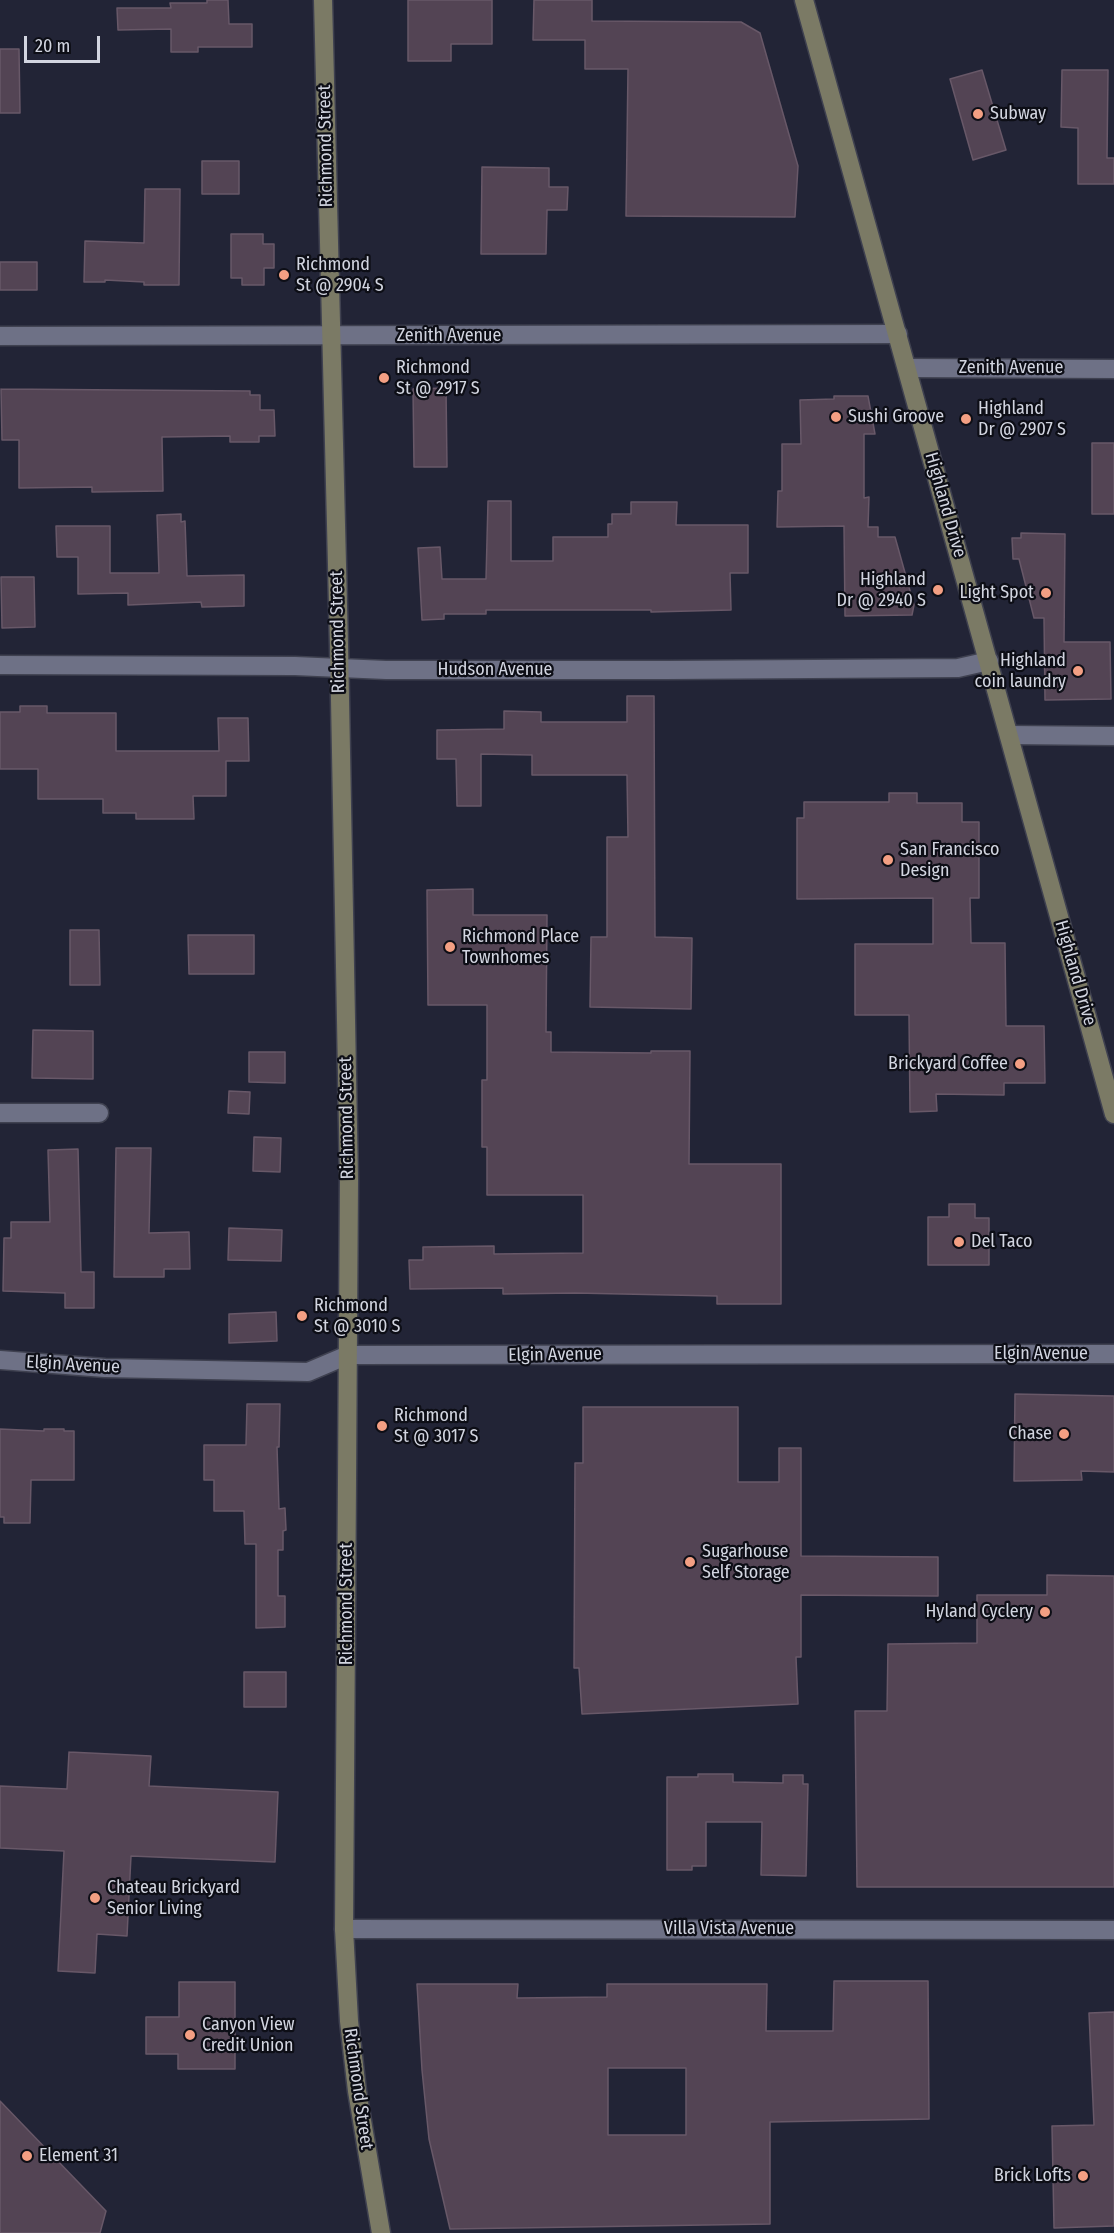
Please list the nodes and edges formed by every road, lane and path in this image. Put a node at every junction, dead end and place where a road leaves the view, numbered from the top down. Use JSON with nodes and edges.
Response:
{"nodes":[{"id":1,"x":323,"y":0,"type":"edge"},
{"id":2,"x":804,"y":0,"type":"edge"},
{"id":3,"x":898,"y":334,"type":"junction"},
{"id":4,"x":0,"y":336,"type":"edge"},
{"id":5,"x":331,"y":337,"type":"junction"},
{"id":6,"x":907,"y":368,"type":"junction"},
{"id":7,"x":1114,"y":369,"type":"edge"},
{"id":8,"x":989,"y":661,"type":"junction"},
{"id":9,"x":0,"y":665,"type":"edge"},
{"id":10,"x":339,"y":668,"type":"junction"},
{"id":11,"x":1009,"y":735,"type":"junction"},
{"id":12,"x":1114,"y":736,"type":"edge"},
{"id":13,"x":1111,"y":1092,"type":"edge"},
{"id":14,"x":0,"y":1113,"type":"edge"},
{"id":15,"x":99,"y":1113,"type":"dead end"},
{"id":16,"x":1114,"y":1114,"type":"edge"},
{"id":17,"x":1114,"y":1354,"type":"edge"},
{"id":18,"x":348,"y":1355,"type":"junction"},
{"id":19,"x":0,"y":1360,"type":"edge"},
{"id":20,"x":344,"y":1929,"type":"junction"},
{"id":21,"x":1114,"y":1930,"type":"edge"},
{"id":22,"x":381,"y":2233,"type":"edge"}],
"edges":[{"from":1,"to":5,"type":"main road","name":"Richmond Street"},
{"from":2,"to":3,"type":"main road","name":"Highland Drive"},
{"from":3,"to":5,"type":"street","name":"Zenith Avenue"},
{"from":3,"to":6,"type":"main road","name":"Highland Drive"},
{"from":4,"to":5,"type":"street","name":"Zenith Avenue"},
{"from":5,"to":10,"type":"main road","name":"Richmond Street"},
{"from":6,"to":7,"type":"street","name":"Zenith Avenue"},
{"from":6,"to":8,"type":"main road","name":"Highland Drive"},
{"from":8,"to":10,"type":"street","name":"Hudson Avenue"},
{"from":8,"to":11,"type":"main road","name":"Highland Drive"},
{"from":9,"to":10,"type":"street","name":"Hudson Avenue"},
{"from":10,"to":18,"type":"main road","name":"Richmond Street"},
{"from":11,"to":12,"type":"street"},
{"from":11,"to":13,"type":"main road","name":"Highland Drive"},
{"from":13,"to":16,"type":"main road","name":"Highland Drive"},
{"from":14,"to":15,"type":"street"},
{"from":17,"to":18,"type":"street","name":"Elgin Avenue"},
{"from":18,"to":19,"type":"street","name":"Elgin Avenue"},
{"from":18,"to":20,"type":"main road","name":"Richmond Street"},
{"from":20,"to":21,"type":"street","name":"Villa Vista Avenue"},
{"from":20,"to":22,"type":"main road","name":"Richmond Street"}]}
